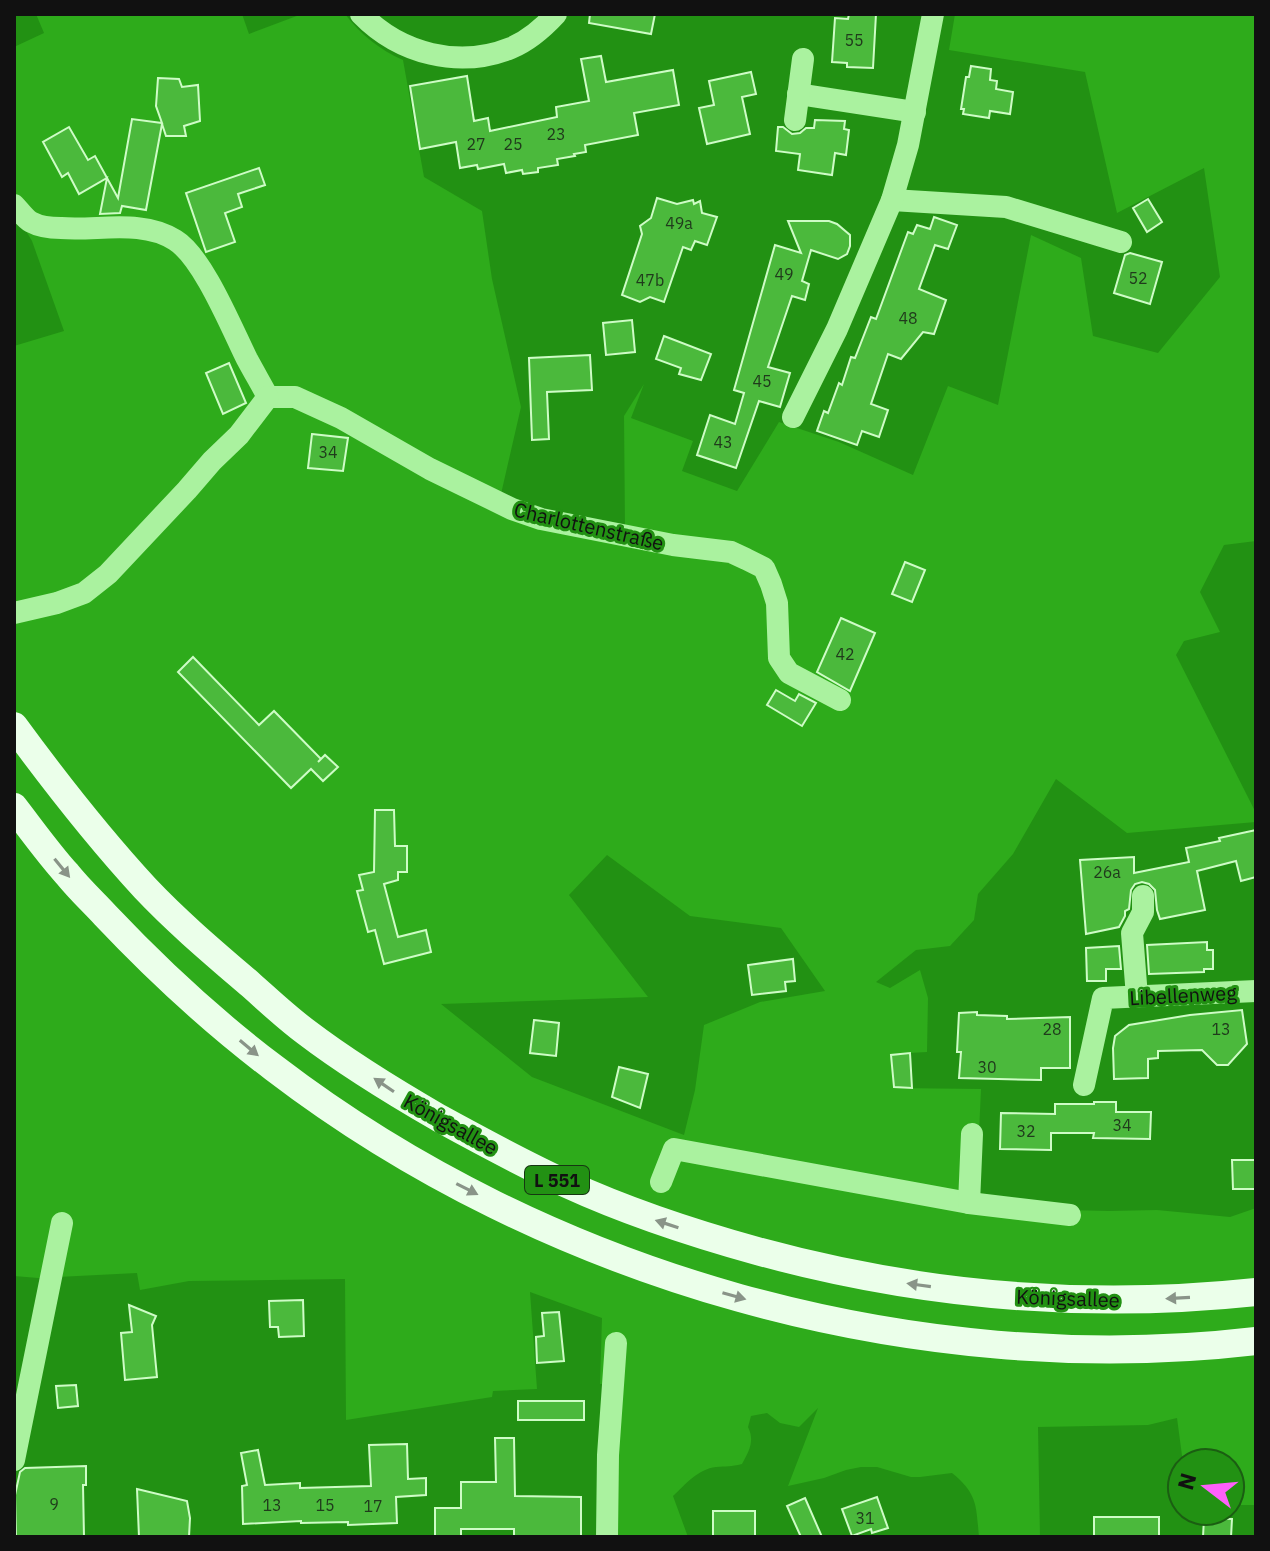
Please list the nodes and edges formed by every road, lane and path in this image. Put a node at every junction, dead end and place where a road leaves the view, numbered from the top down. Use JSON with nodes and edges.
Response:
{"nodes":[{"id":1,"x":361,"y":14,"type":"edge"},
{"id":2,"x":556,"y":14,"type":"edge"},
{"id":3,"x":933,"y":14,"type":"edge"},
{"id":4,"x":803,"y":59,"type":"dead end"},
{"id":5,"x":798,"y":94,"type":"junction"},
{"id":6,"x":915,"y":112,"type":"junction"},
{"id":7,"x":795,"y":120,"type":"dead end"},
{"id":8,"x":892,"y":200,"type":"junction"},
{"id":9,"x":14,"y":205,"type":"edge"},
{"id":10,"x":1121,"y":242,"type":"dead end"},
{"id":11,"x":268,"y":397,"type":"junction"},
{"id":12,"x":793,"y":417,"type":"dead end"},
{"id":13,"x":14,"y":613,"type":"edge"},
{"id":14,"x":840,"y":700,"type":"dead end"},
{"id":15,"x":14,"y":726,"type":"edge"},
{"id":16,"x":14,"y":807,"type":"edge"},
{"id":17,"x":1143,"y":896,"type":"dead end"},
{"id":18,"x":1256,"y":991,"type":"edge"},
{"id":19,"x":1137,"y":997,"type":"junction"},
{"id":20,"x":1084,"y":1085,"type":"dead end"},
{"id":21,"x":972,"y":1134,"type":"dead end"},
{"id":22,"x":661,"y":1182,"type":"dead end"},
{"id":23,"x":969,"y":1203,"type":"junction"},
{"id":24,"x":1070,"y":1215,"type":"dead end"},
{"id":25,"x":62,"y":1223,"type":"dead end"},
{"id":26,"x":1256,"y":1292,"type":"edge"},
{"id":27,"x":1256,"y":1341,"type":"edge"},
{"id":28,"x":616,"y":1343,"type":"dead end"},
{"id":29,"x":14,"y":1460,"type":"edge"},
{"id":30,"x":607,"y":1537,"type":"edge"}],
"edges":[{"from":1,"to":2,"type":"street"},
{"from":3,"to":6,"type":"street"},
{"from":4,"to":5,"type":"street"},
{"from":5,"to":6,"type":"street"},
{"from":5,"to":7,"type":"street"},
{"from":6,"to":8,"type":"street"},
{"from":8,"to":10,"type":"street"},
{"from":8,"to":12,"type":"street"},
{"from":9,"to":11,"type":"street"},
{"from":11,"to":13,"type":"street"},
{"from":11,"to":14,"type":"street","name":"Charlottenstraße"},
{"from":26,"to":15,"type":"main road","name":"Königsallee","number":"L 551","one_way":true},
{"from":16,"to":27,"type":"main road","number":"L 551","one_way":true},
{"from":17,"to":19,"type":"street"},
{"from":18,"to":19,"type":"street","name":"Libellenweg"},
{"from":19,"to":20,"type":"street","name":"Libellenweg"},
{"from":21,"to":23,"type":"street"},
{"from":22,"to":23,"type":"street"},
{"from":23,"to":24,"type":"street"},
{"from":25,"to":29,"type":"street"},
{"from":28,"to":30,"type":"street"}]}
